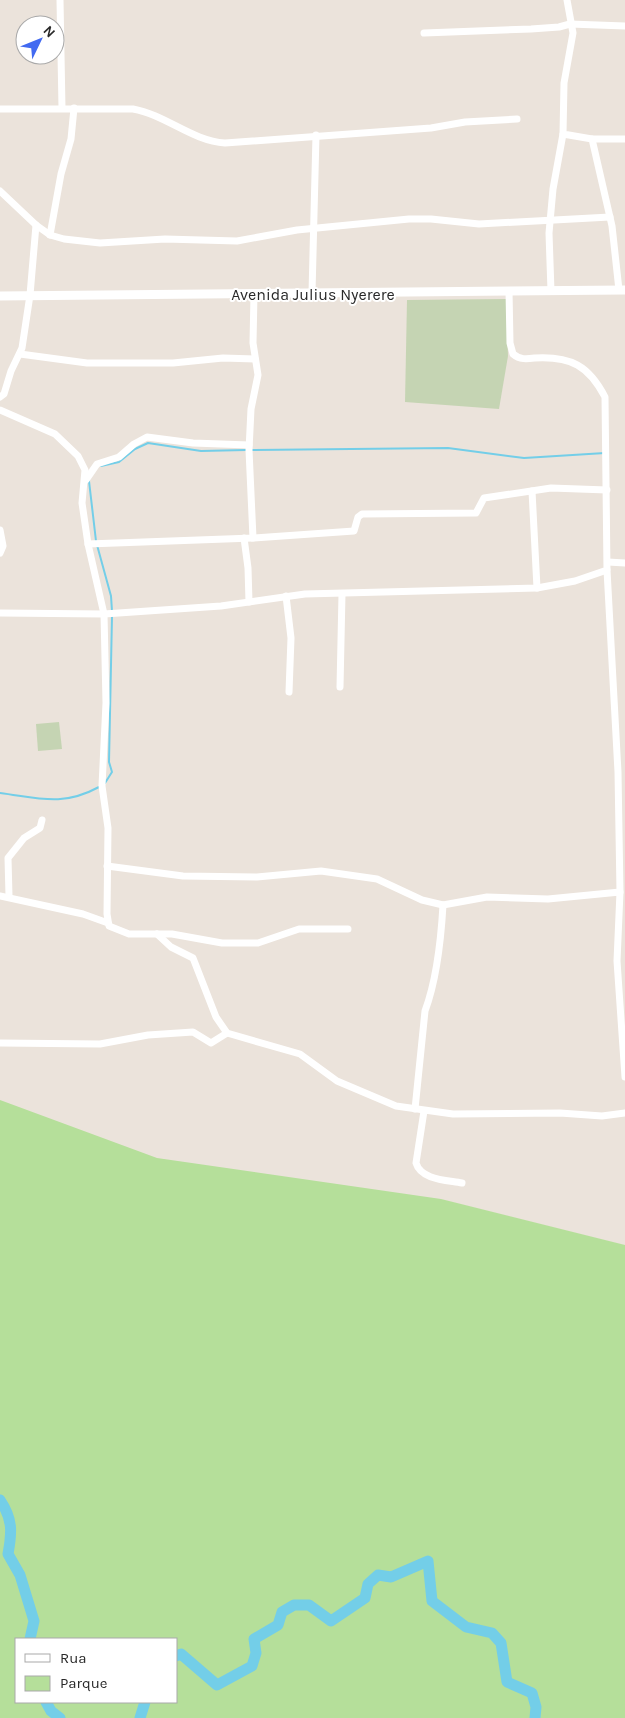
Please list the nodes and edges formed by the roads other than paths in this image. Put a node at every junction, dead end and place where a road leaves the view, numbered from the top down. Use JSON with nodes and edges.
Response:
{"nodes":[{"id":1,"x":60,"y":0,"type":"edge"},
{"id":2,"x":567,"y":0,"type":"edge"},
{"id":3,"x":570,"y":24,"type":"junction"},
{"id":4,"x":625,"y":26,"type":"edge"},
{"id":5,"x":424,"y":33,"type":"dead end"},
{"id":6,"x":62,"y":108,"type":"junction"},
{"id":7,"x":74,"y":108,"type":"junction"},
{"id":8,"x":0,"y":109,"type":"edge"},
{"id":9,"x":517,"y":119,"type":"dead end"},
{"id":10,"x":563,"y":134,"type":"junction"},
{"id":11,"x":316,"y":135,"type":"junction"},
{"id":12,"x":592,"y":139,"type":"junction"},
{"id":13,"x":625,"y":139,"type":"edge"},
{"id":14,"x":0,"y":191,"type":"edge"},
{"id":15,"x":610,"y":217,"type":"junction"},
{"id":16,"x":550,"y":220,"type":"junction"},
{"id":17,"x":36,"y":225,"type":"junction"},
{"id":18,"x":313,"y":229,"type":"junction"},
{"id":19,"x":50,"y":235,"type":"junction"},
{"id":20,"x":622,"y":290,"type":"edge"},
{"id":21,"x":509,"y":291,"type":"junction"},
{"id":22,"x":552,"y":291,"type":"junction"},
{"id":23,"x":312,"y":293,"type":"junction"},
{"id":24,"x":254,"y":294,"type":"junction"},
{"id":25,"x":30,"y":295,"type":"junction"},
{"id":26,"x":0,"y":296,"type":"edge"},
{"id":27,"x":20,"y":354,"type":"junction"},
{"id":28,"x":255,"y":359,"type":"junction"},
{"id":29,"x":0,"y":397,"type":"edge"},
{"id":30,"x":0,"y":410,"type":"edge"},
{"id":31,"x":249,"y":446,"type":"junction"},
{"id":32,"x":82,"y":487,"type":"junction"},
{"id":33,"x":607,"y":490,"type":"junction"},
{"id":34,"x":532,"y":491,"type":"junction"},
{"id":35,"x":0,"y":530,"type":"edge"},
{"id":36,"x":244,"y":538,"type":"junction"},
{"id":37,"x":253,"y":538,"type":"junction"},
{"id":38,"x":88,"y":544,"type":"junction"},
{"id":39,"x":0,"y":553,"type":"edge"},
{"id":40,"x":608,"y":562,"type":"junction"},
{"id":41,"x":625,"y":563,"type":"edge"},
{"id":42,"x":607,"y":570,"type":"junction"},
{"id":43,"x":537,"y":588,"type":"junction"},
{"id":44,"x":342,"y":594,"type":"junction"},
{"id":45,"x":286,"y":596,"type":"junction"},
{"id":46,"x":249,"y":602,"type":"junction"},
{"id":47,"x":0,"y":613,"type":"edge"},
{"id":48,"x":104,"y":614,"type":"junction"},
{"id":49,"x":340,"y":687,"type":"dead end"},
{"id":50,"x":289,"y":692,"type":"dead end"},
{"id":51,"x":621,"y":772,"type":"edge"},
{"id":52,"x":42,"y":820,"type":"dead end"},
{"id":53,"x":622,"y":860,"type":"edge"},
{"id":54,"x":107,"y":866,"type":"junction"},
{"id":55,"x":620,"y":892,"type":"junction"},
{"id":56,"x":0,"y":896,"type":"edge"},
{"id":57,"x":9,"y":896,"type":"junction"},
{"id":58,"x":442,"y":905,"type":"junction"},
{"id":59,"x":108,"y":923,"type":"junction"},
{"id":60,"x":348,"y":929,"type":"dead end"},
{"id":61,"x":157,"y":934,"type":"junction"},
{"id":62,"x":227,"y":1033,"type":"junction"},
{"id":63,"x":0,"y":1043,"type":"edge"},
{"id":64,"x":625,"y":1077,"type":"edge"},
{"id":65,"x":415,"y":1109,"type":"junction"},
{"id":66,"x":424,"y":1111,"type":"junction"},
{"id":67,"x":625,"y":1113,"type":"edge"},
{"id":68,"x":462,"y":1183,"type":"dead end"}],
"edges":[{"from":1,"to":6,"type":"street"},
{"from":2,"to":3,"type":"street"},
{"from":3,"to":4,"type":"street"},
{"from":3,"to":5,"type":"street"},
{"from":3,"to":10,"type":"street"},
{"from":6,"to":7,"type":"street"},
{"from":6,"to":8,"type":"street"},
{"from":7,"to":11,"type":"street"},
{"from":7,"to":19,"type":"street"},
{"from":9,"to":11,"type":"street"},
{"from":10,"to":12,"type":"street"},
{"from":10,"to":16,"type":"street"},
{"from":11,"to":18,"type":"street"},
{"from":12,"to":13,"type":"street"},
{"from":12,"to":15,"type":"street"},
{"from":14,"to":17,"type":"street"},
{"from":15,"to":16,"type":"street"},
{"from":15,"to":20,"type":"street"},
{"from":16,"to":18,"type":"street"},
{"from":16,"to":22,"type":"street"},
{"from":17,"to":19,"type":"street"},
{"from":17,"to":25,"type":"street"},
{"from":18,"to":19,"type":"street"},
{"from":18,"to":23,"type":"street"},
{"from":20,"to":22,"type":"street","name":"Avenida Julius Nyerere"},
{"from":21,"to":22,"type":"street","name":"Avenida Julius Nyerere"},
{"from":21,"to":23,"type":"street","name":"Avenida Julius Nyerere"},
{"from":21,"to":33,"type":"street"},
{"from":23,"to":24,"type":"street","name":"Avenida Julius Nyerere"},
{"from":24,"to":25,"type":"street","name":"Avenida Julius Nyerere"},
{"from":24,"to":28,"type":"street"},
{"from":25,"to":26,"type":"street","name":"Avenida Julius Nyerere"},
{"from":25,"to":27,"type":"street"},
{"from":27,"to":28,"type":"street"},
{"from":27,"to":29,"type":"street"},
{"from":28,"to":31,"type":"street"},
{"from":30,"to":32,"type":"street"},
{"from":31,"to":32,"type":"street"},
{"from":31,"to":37,"type":"street"},
{"from":32,"to":38,"type":"street"},
{"from":33,"to":34,"type":"street"},
{"from":33,"to":40,"type":"street"},
{"from":34,"to":37,"type":"street"},
{"from":34,"to":43,"type":"street"},
{"from":35,"to":39,"type":"street"},
{"from":36,"to":37,"type":"street"},
{"from":36,"to":38,"type":"street"},
{"from":36,"to":46,"type":"street"},
{"from":38,"to":48,"type":"street"},
{"from":40,"to":41,"type":"street"},
{"from":40,"to":42,"type":"street"},
{"from":42,"to":43,"type":"street"},
{"from":42,"to":51,"type":"street"},
{"from":43,"to":44,"type":"street"},
{"from":44,"to":45,"type":"street"},
{"from":44,"to":49,"type":"street"},
{"from":45,"to":46,"type":"street"},
{"from":45,"to":50,"type":"street"},
{"from":46,"to":48,"type":"street"},
{"from":47,"to":48,"type":"street"},
{"from":48,"to":54,"type":"street"},
{"from":51,"to":53,"type":"street"},
{"from":52,"to":57,"type":"street"},
{"from":53,"to":55,"type":"street"},
{"from":54,"to":58,"type":"street"},
{"from":54,"to":59,"type":"street"},
{"from":55,"to":58,"type":"street"},
{"from":55,"to":64,"type":"street"},
{"from":56,"to":57,"type":"street"},
{"from":57,"to":59,"type":"street"},
{"from":58,"to":65,"type":"street"},
{"from":59,"to":61,"type":"street"},
{"from":60,"to":61,"type":"street"},
{"from":61,"to":62,"type":"street"},
{"from":62,"to":63,"type":"street"},
{"from":62,"to":65,"type":"street"},
{"from":65,"to":66,"type":"street"},
{"from":66,"to":67,"type":"street"},
{"from":66,"to":68,"type":"street"}]}
